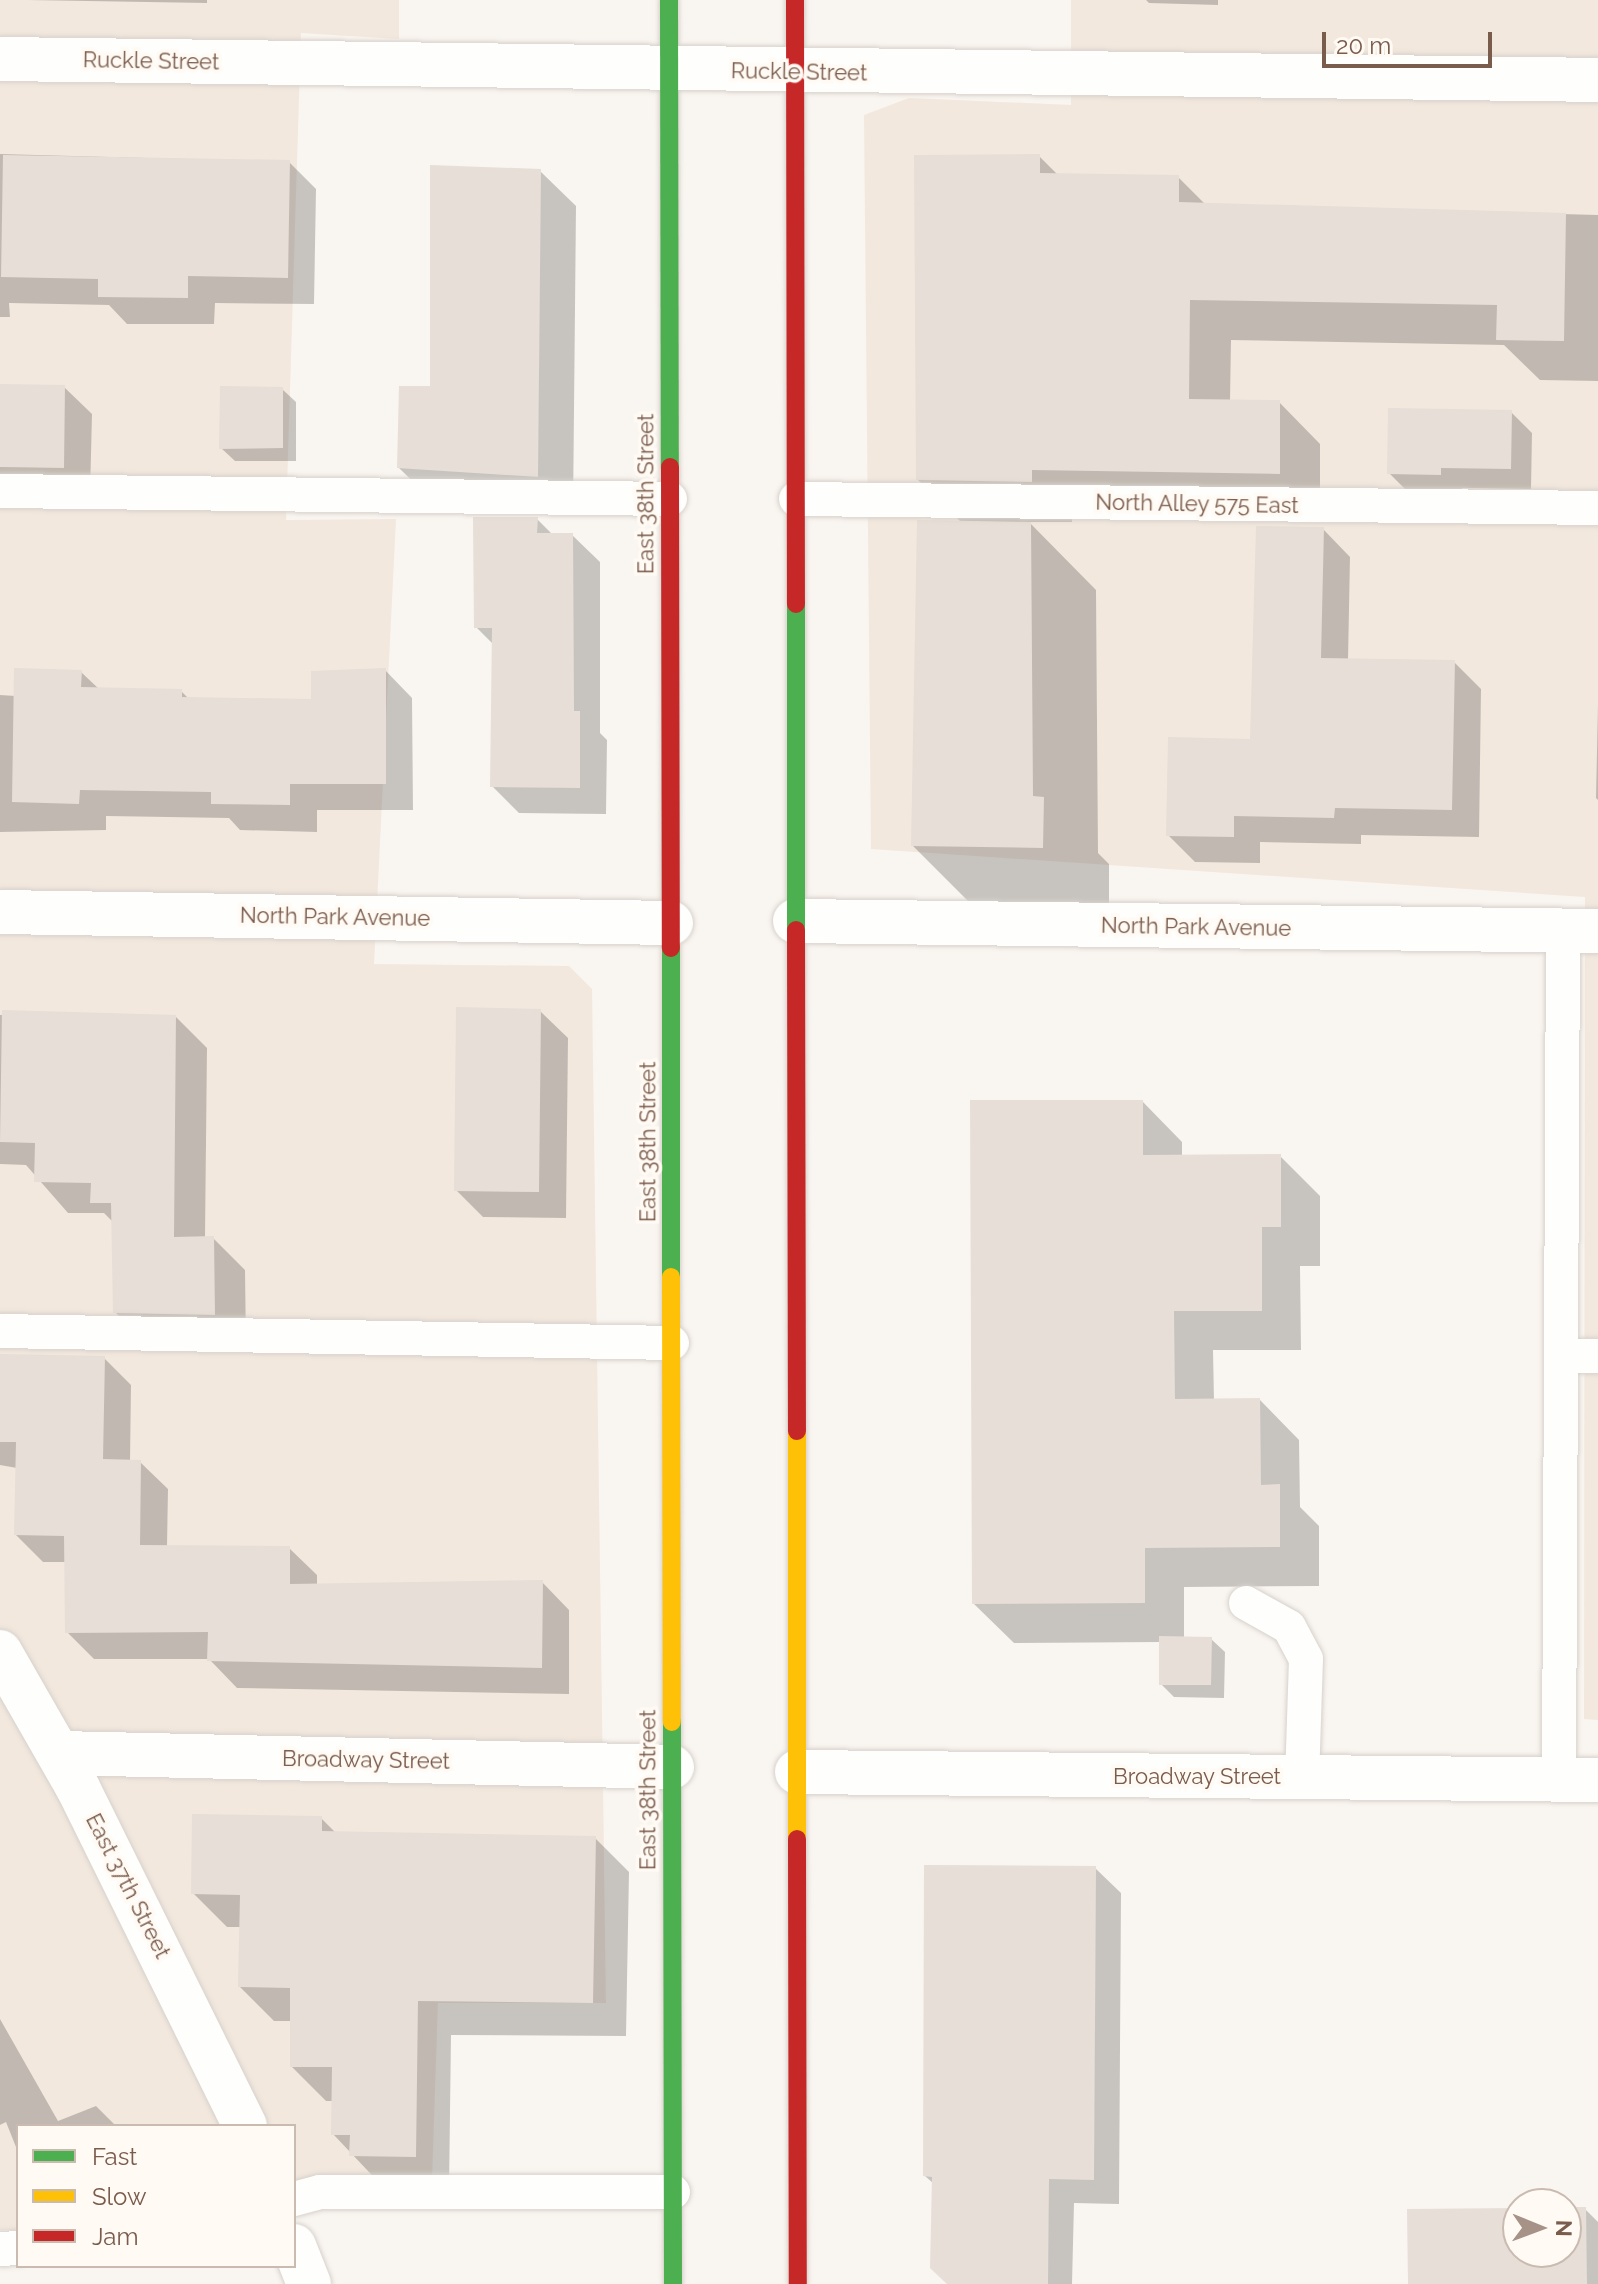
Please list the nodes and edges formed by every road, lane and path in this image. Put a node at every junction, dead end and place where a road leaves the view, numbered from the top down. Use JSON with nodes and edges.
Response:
{"nodes":[{"id":1,"x":669,"y":0,"type":"edge"},
{"id":2,"x":795,"y":0,"type":"edge"},
{"id":3,"x":0,"y":59,"type":"edge"},
{"id":4,"x":669,"y":71,"type":"junction"},
{"id":5,"x":796,"y":73,"type":"junction"},
{"id":6,"x":1598,"y":80,"type":"edge"},
{"id":7,"x":0,"y":491,"type":"edge"},
{"id":8,"x":670,"y":499,"type":"junction"},
{"id":9,"x":796,"y":499,"type":"junction"},
{"id":10,"x":1598,"y":508,"type":"edge"},
{"id":11,"x":0,"y":912,"type":"edge"},
{"id":12,"x":795,"y":921,"type":"junction"},
{"id":13,"x":671,"y":923,"type":"junction"},
{"id":14,"x":1580,"y":931,"type":"edge"},
{"id":15,"x":0,"y":1331,"type":"edge"},
{"id":16,"x":672,"y":1343,"type":"junction"},
{"id":17,"x":1562,"y":1356,"type":"junction"},
{"id":18,"x":1598,"y":1356,"type":"edge"},
{"id":19,"x":1246,"y":1603,"type":"dead end"},
{"id":20,"x":0,"y":1652,"type":"edge"},
{"id":21,"x":60,"y":1753,"type":"junction"},
{"id":22,"x":672,"y":1767,"type":"junction"},
{"id":23,"x":797,"y":1772,"type":"junction"},
{"id":24,"x":1302,"y":1778,"type":"junction"},
{"id":25,"x":1579,"y":1779,"type":"edge"},
{"id":26,"x":244,"y":2124,"type":"edge"},
{"id":27,"x":673,"y":2192,"type":"junction"},
{"id":28,"x":296,"y":2198,"type":"edge"},
{"id":29,"x":296,"y":2251,"type":"edge"},
{"id":30,"x":309,"y":2284,"type":"edge"},
{"id":31,"x":673,"y":2284,"type":"edge"},
{"id":32,"x":798,"y":2284,"type":"edge"}],
"edges":[{"from":1,"to":4,"type":"main road","name":"East 38th Street"},
{"from":2,"to":5,"type":"main road"},
{"from":3,"to":4,"type":"street","name":"Ruckle Street"},
{"from":4,"to":5,"type":"street","name":"Ruckle Street"},
{"from":4,"to":8,"type":"main road","name":"East 38th Street"},
{"from":5,"to":6,"type":"street","name":"Ruckle Street"},
{"from":5,"to":9,"type":"main road"},
{"from":7,"to":8,"type":"lane"},
{"from":8,"to":13,"type":"main road","name":"East 38th Street"},
{"from":9,"to":10,"type":"lane","name":"North Alley 575 East"},
{"from":9,"to":12,"type":"main road"},
{"from":11,"to":13,"type":"street","name":"North Park Avenue"},
{"from":12,"to":14,"type":"street","name":"North Park Avenue"},
{"from":12,"to":23,"type":"main road"},
{"from":13,"to":16,"type":"main road","name":"East 38th Street"},
{"from":14,"to":17,"type":"lane"},
{"from":15,"to":16,"type":"lane"},
{"from":16,"to":22,"type":"main road","name":"East 38th Street"},
{"from":17,"to":18,"type":"lane"},
{"from":17,"to":25,"type":"lane"},
{"from":19,"to":24,"type":"lane"},
{"from":20,"to":21,"type":"street","name":"East 37th Street"},
{"from":21,"to":22,"type":"street","name":"Broadway Street"},
{"from":21,"to":26,"type":"street","name":"East 37th Street"},
{"from":22,"to":27,"type":"main road","name":"East 38th Street"},
{"from":23,"to":24,"type":"street","name":"Broadway Street"},
{"from":23,"to":32,"type":"main road"},
{"from":24,"to":25,"type":"street","name":"Broadway Street"},
{"from":27,"to":28,"type":"lane"},
{"from":27,"to":31,"type":"main road","name":"East 38th Street"},
{"from":29,"to":30,"type":"street"}]}
